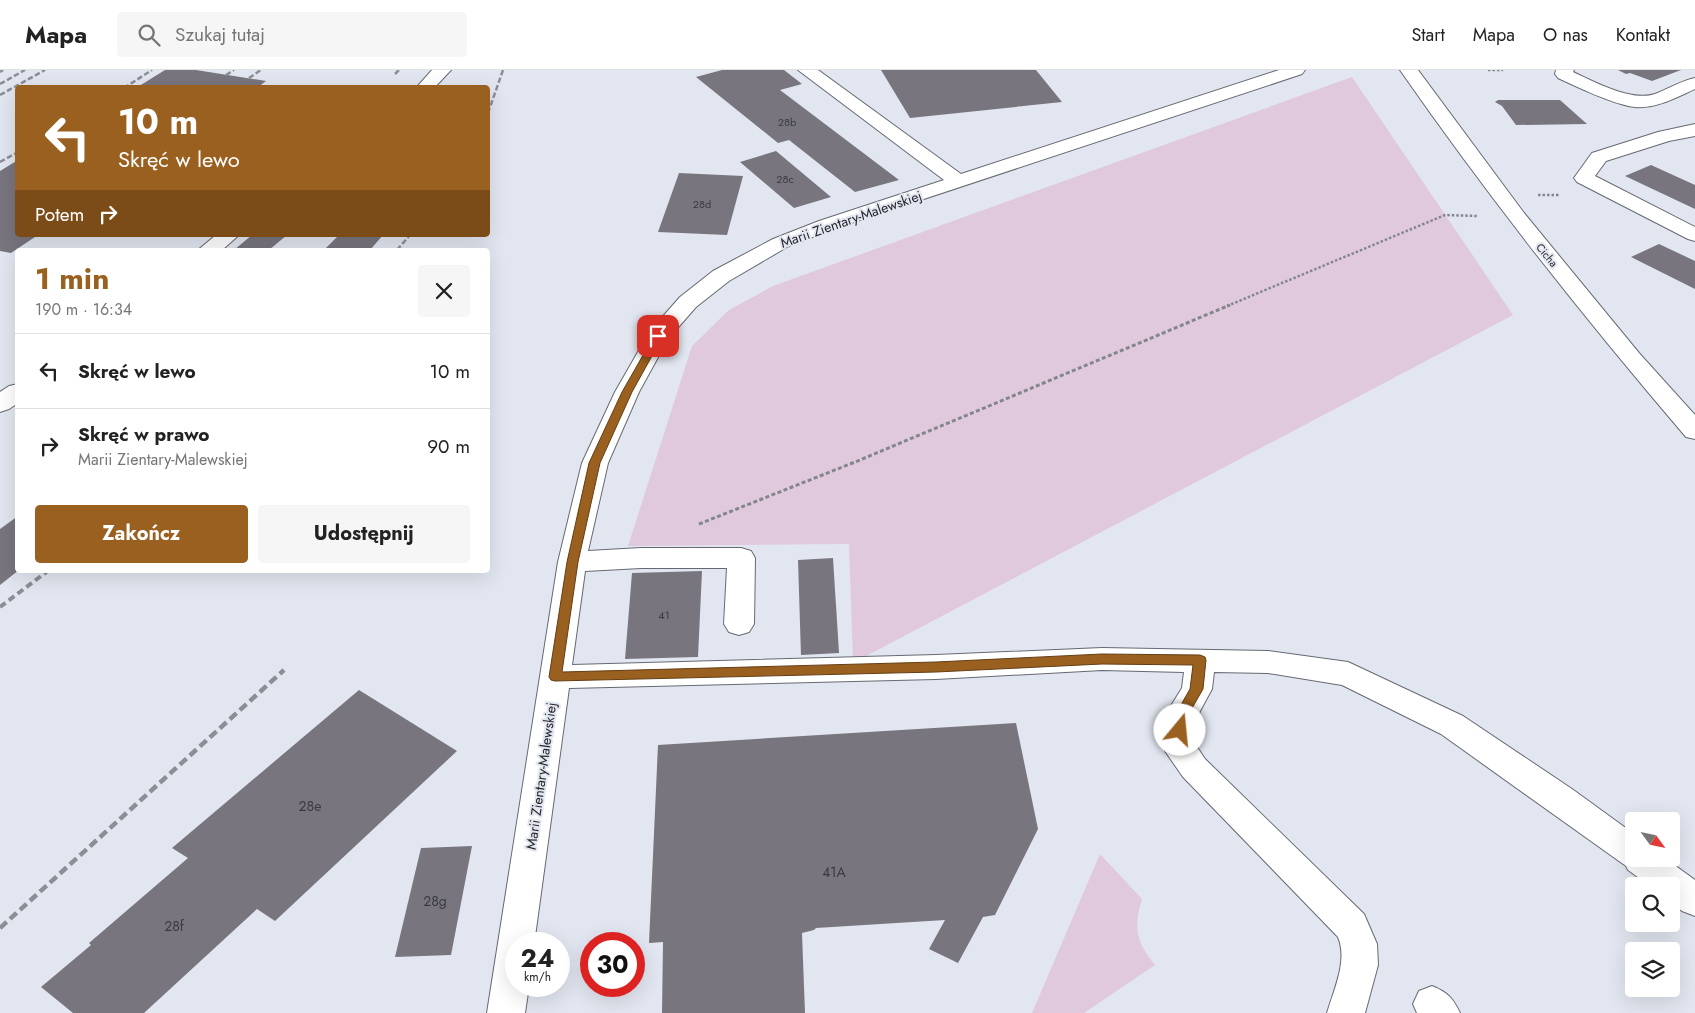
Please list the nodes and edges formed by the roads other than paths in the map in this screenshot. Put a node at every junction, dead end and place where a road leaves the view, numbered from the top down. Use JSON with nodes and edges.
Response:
{"nodes":[{"id":1,"x":442,"y":70,"type":"edge"},
{"id":2,"x":807,"y":70,"type":"edge"},
{"id":3,"x":1296,"y":70,"type":"edge"},
{"id":4,"x":1409,"y":70,"type":"edge"},
{"id":5,"x":1565,"y":70,"type":"edge"},
{"id":6,"x":1695,"y":83,"type":"edge"},
{"id":7,"x":427,"y":85,"type":"edge"},
{"id":8,"x":1695,"y":130,"type":"edge"},
{"id":9,"x":960,"y":182,"type":"junction"},
{"id":10,"x":1695,"y":235,"type":"edge"},
{"id":11,"x":226,"y":237,"type":"edge"},
{"id":12,"x":212,"y":248,"type":"edge"},
{"id":13,"x":15,"y":393,"type":"edge"},
{"id":14,"x":0,"y":404,"type":"edge"},
{"id":15,"x":1695,"y":431,"type":"edge"},
{"id":16,"x":572,"y":562,"type":"junction"},
{"id":17,"x":739,"y":624,"type":"dead end"},
{"id":18,"x":1198,"y":675,"type":"junction"},
{"id":19,"x":555,"y":677,"type":"junction"},
{"id":20,"x":1625,"y":847,"type":"edge"},
{"id":21,"x":1652,"y":868,"type":"edge"},
{"id":22,"x":1695,"y":900,"type":"edge"},
{"id":23,"x":518,"y":932,"type":"edge"},
{"id":24,"x":508,"y":997,"type":"edge"},
{"id":25,"x":506,"y":1013,"type":"edge"},
{"id":26,"x":1346,"y":1013,"type":"edge"}],
"edges":[{"from":1,"to":7,"type":"street"},
{"from":2,"to":9,"type":"street"},
{"from":3,"to":9,"type":"street","name":"Marii Zientary-Malewskiej"},
{"from":4,"to":15,"type":"street","name":"Cicha"},
{"from":5,"to":6,"type":"street"},
{"from":8,"to":10,"type":"street"},
{"from":9,"to":16,"type":"street","name":"Marii Zientary-Malewskiej"},
{"from":11,"to":12,"type":"street"},
{"from":13,"to":14,"type":"street"},
{"from":16,"to":17,"type":"street"},
{"from":16,"to":19,"type":"street","name":"Marii Zientary-Malewskiej"},
{"from":18,"to":19,"type":"street"},
{"from":18,"to":20,"type":"street"},
{"from":18,"to":26,"type":"street"},
{"from":19,"to":23,"type":"street","name":"Marii Zientary-Malewskiej"},
{"from":21,"to":22,"type":"street"},
{"from":24,"to":25,"type":"street","name":"Marii Zientary-Malewskiej"}]}
